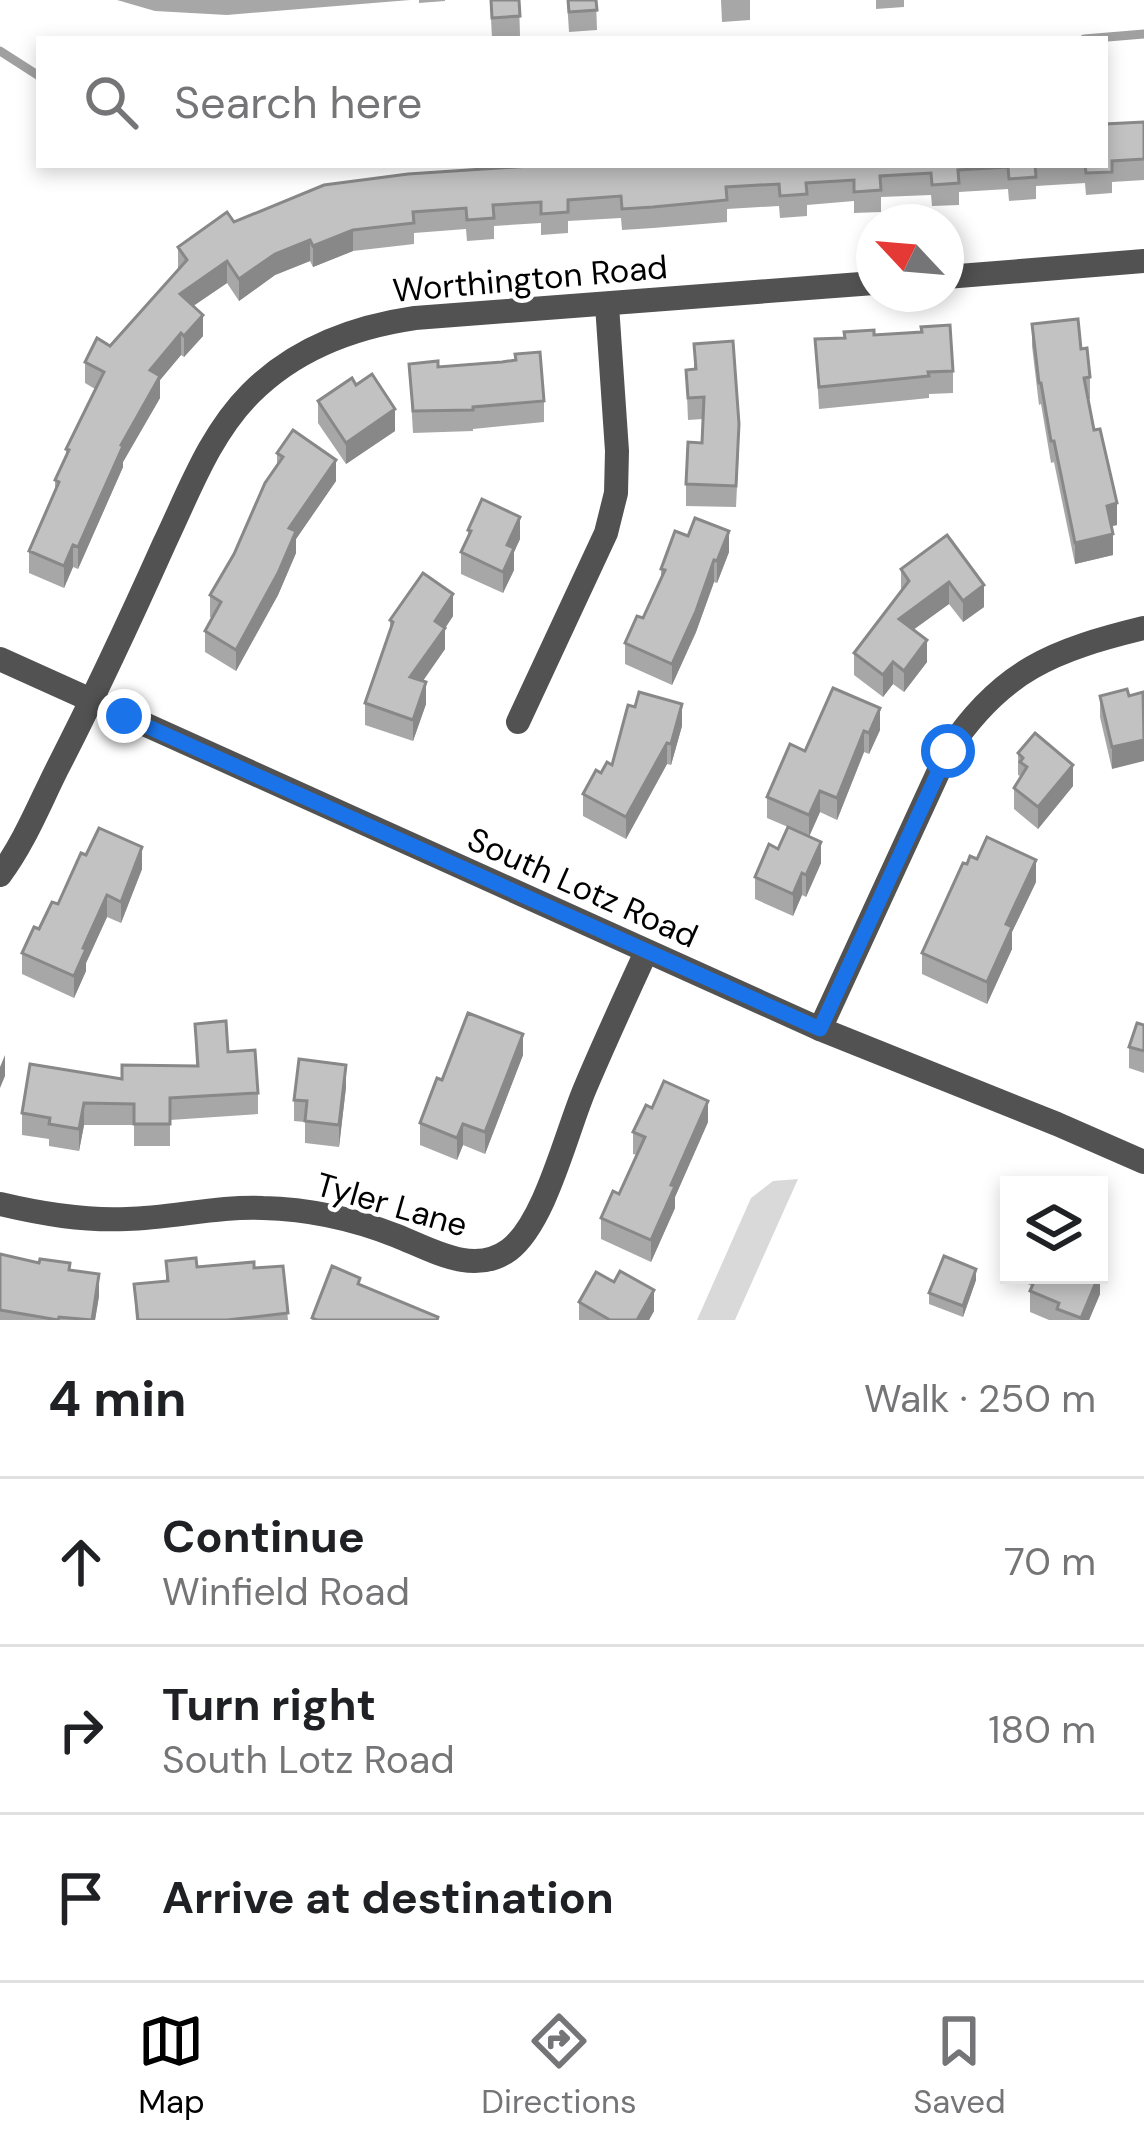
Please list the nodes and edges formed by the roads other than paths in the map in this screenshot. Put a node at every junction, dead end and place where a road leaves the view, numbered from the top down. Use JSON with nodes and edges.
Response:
{"nodes":[{"id":1,"x":1144,"y":261,"type":"edge"},
{"id":2,"x":964,"y":276,"type":"edge"},
{"id":3,"x":856,"y":284,"type":"edge"},
{"id":4,"x":607,"y":305,"type":"junction"},
{"id":5,"x":1144,"y":628,"type":"edge"},
{"id":6,"x":0,"y":659,"type":"edge"},
{"id":7,"x":92,"y":701,"type":"junction"},
{"id":8,"x":518,"y":722,"type":"dead end"},
{"id":9,"x":0,"y":874,"type":"edge"},
{"id":10,"x":646,"y":952,"type":"junction"},
{"id":11,"x":820,"y":1029,"type":"junction"},
{"id":12,"x":1144,"y":1162,"type":"edge"},
{"id":13,"x":0,"y":1204,"type":"edge"}],
"edges":[{"from":1,"to":2,"type":"street"},
{"from":3,"to":4,"type":"street","name":"Worthington Road"},
{"from":4,"to":7,"type":"street","name":"Worthington Road"},
{"from":4,"to":8,"type":"street"},
{"from":5,"to":11,"type":"street"},
{"from":6,"to":7,"type":"street","name":"South Lotz Road"},
{"from":7,"to":9,"type":"street","name":"Worthington Road"},
{"from":7,"to":10,"type":"street","name":"South Lotz Road"},
{"from":10,"to":11,"type":"street","name":"South Lotz Road"},
{"from":10,"to":13,"type":"street","name":"Tyler Lane"},
{"from":11,"to":12,"type":"street","name":"South Lotz Road"}]}
